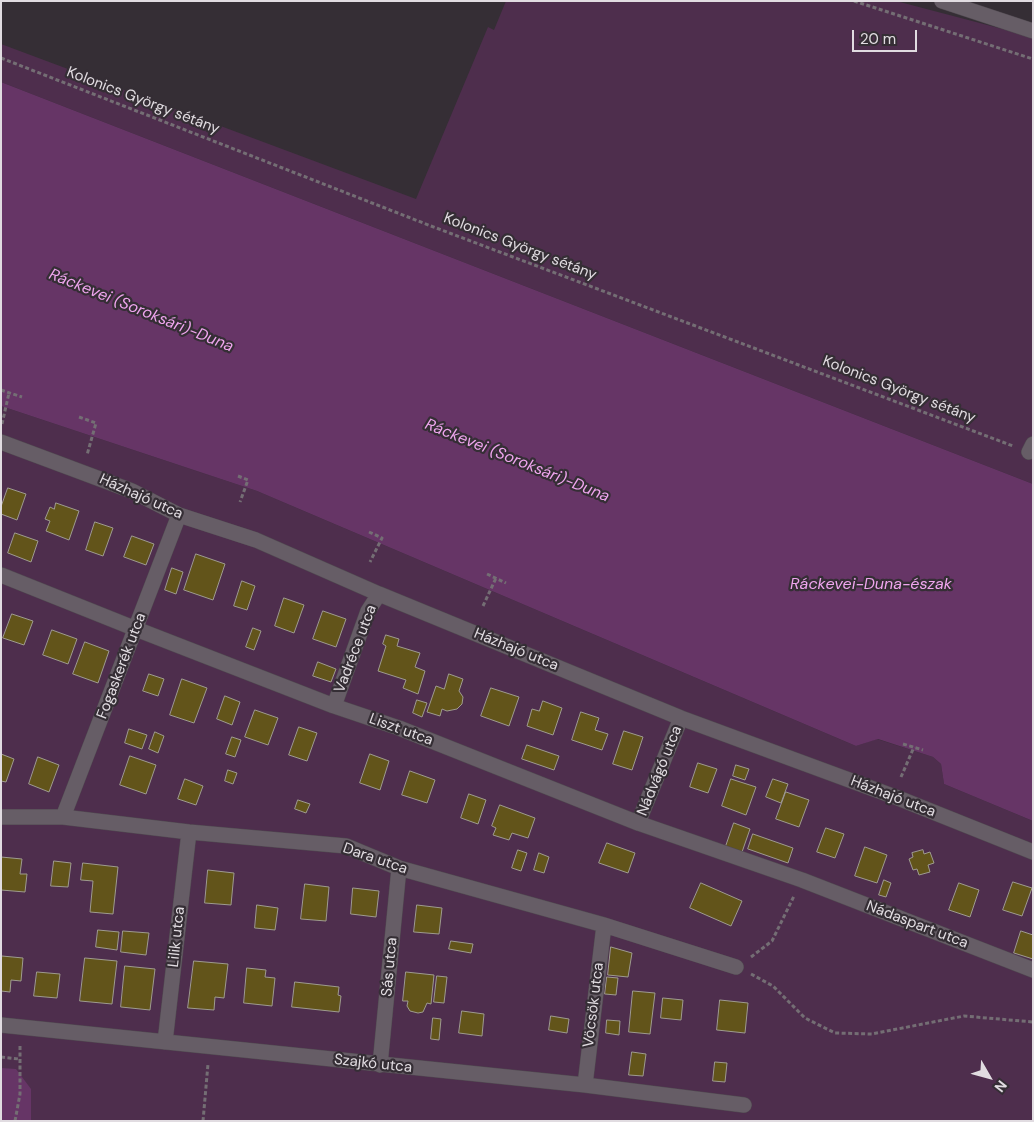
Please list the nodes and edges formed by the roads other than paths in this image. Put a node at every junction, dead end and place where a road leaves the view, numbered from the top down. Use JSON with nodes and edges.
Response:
{"nodes":[{"id":1,"x":942,"y":1,"type":"edge"},
{"id":2,"x":1033,"y":31,"type":"edge"},
{"id":3,"x":1,"y":442,"type":"edge"},
{"id":4,"x":179,"y":515,"type":"junction"},
{"id":5,"x":1,"y":575,"type":"edge"},
{"id":6,"x":379,"y":594,"type":"junction"},
{"id":7,"x":136,"y":629,"type":"junction"},
{"id":8,"x":334,"y":706,"type":"junction"},
{"id":9,"x":681,"y":718,"type":"junction"},
{"id":10,"x":1,"y":817,"type":"edge"},
{"id":11,"x":63,"y":817,"type":"junction"},
{"id":12,"x":638,"y":823,"type":"junction"},
{"id":13,"x":189,"y":832,"type":"junction"},
{"id":14,"x":1033,"y":852,"type":"edge"},
{"id":15,"x":399,"y":868,"type":"junction"},
{"id":16,"x":802,"y":880,"type":"joint"},
{"id":17,"x":604,"y":925,"type":"junction"},
{"id":18,"x":736,"y":967,"type":"road end"},
{"id":19,"x":1033,"y":970,"type":"edge"},
{"id":20,"x":1,"y":1025,"type":"edge"},
{"id":21,"x":165,"y":1042,"type":"junction"},
{"id":22,"x":380,"y":1065,"type":"junction"},
{"id":23,"x":585,"y":1085,"type":"junction"},
{"id":24,"x":744,"y":1105,"type":"dead end"}],
"edges":[{"from":1,"to":2,"type":"street"},
{"from":3,"to":4,"type":"street","name":"Házhajó utca"},
{"from":4,"to":6,"type":"street","name":"Házhajó utca"},
{"from":4,"to":7,"type":"street","name":"Fogaskerék utca"},
{"from":5,"to":7,"type":"street","name":"Liszt utca"},
{"from":6,"to":8,"type":"street","name":"Vadréce utca"},
{"from":6,"to":9,"type":"street","name":"Házhajó utca"},
{"from":7,"to":8,"type":"street","name":"Liszt utca"},
{"from":7,"to":11,"type":"street","name":"Fogaskerék utca"},
{"from":8,"to":12,"type":"street","name":"Liszt utca"},
{"from":9,"to":12,"type":"street","name":"Nádvágó utca"},
{"from":9,"to":14,"type":"street","name":"Házhajó utca"},
{"from":10,"to":11,"type":"street","name":"Dara utca"},
{"from":11,"to":13,"type":"street","name":"Dara utca"},
{"from":12,"to":16,"type":"street","name":"Liszt utca"},
{"from":13,"to":15,"type":"street","name":"Dara utca"},
{"from":13,"to":21,"type":"street","name":"Lilik utca"},
{"from":15,"to":17,"type":"street","name":"Dara utca"},
{"from":15,"to":22,"type":"street","name":"Sás utca"},
{"from":16,"to":19,"type":"street","name":"Nádaspart utca"},
{"from":17,"to":18,"type":"street","name":"Dara utca"},
{"from":17,"to":23,"type":"street","name":"Vöcsök utca"},
{"from":20,"to":21,"type":"street","name":"Szajkó utca"},
{"from":21,"to":22,"type":"street","name":"Szajkó utca"},
{"from":22,"to":23,"type":"street","name":"Szajkó utca"},
{"from":23,"to":24,"type":"street","name":"Szajkó utca"}]}
